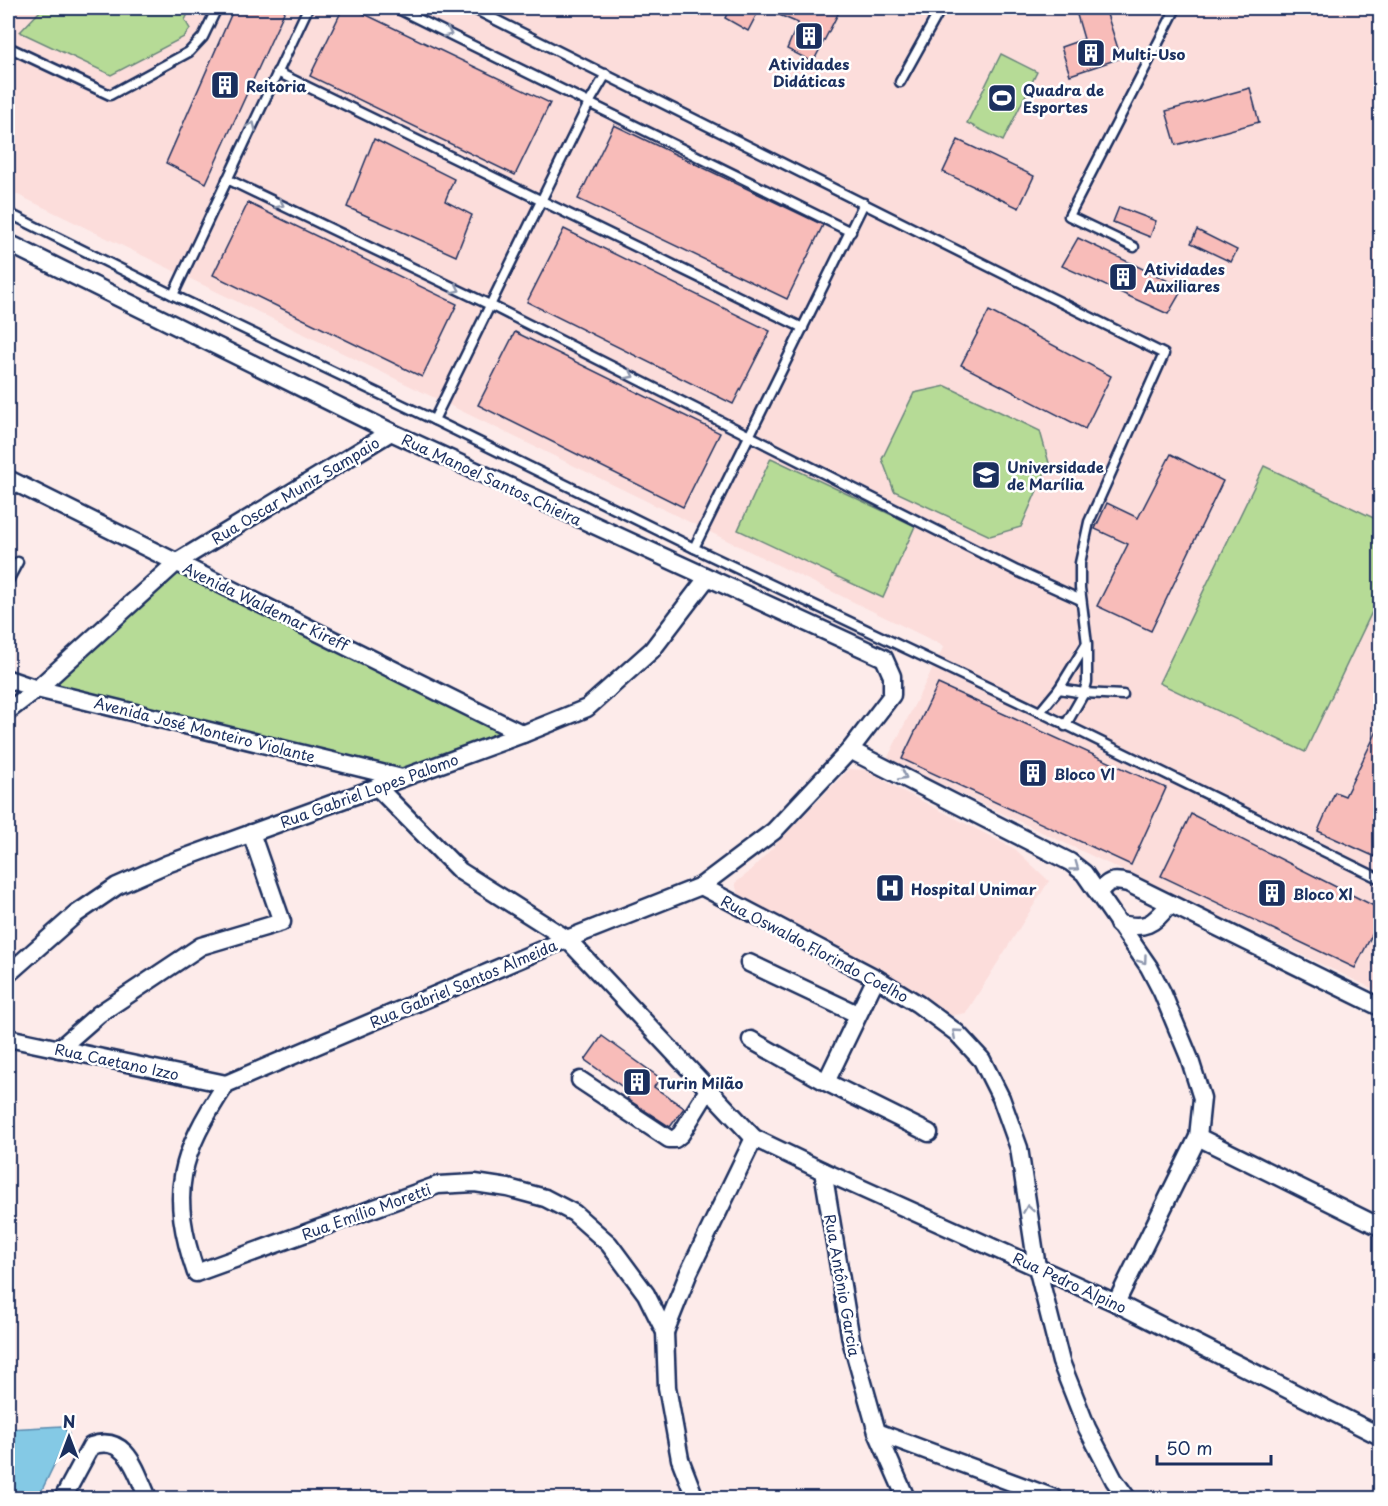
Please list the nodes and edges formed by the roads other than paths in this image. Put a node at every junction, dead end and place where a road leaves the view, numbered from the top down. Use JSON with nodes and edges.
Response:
{"nodes":[{"id":1,"x":217,"y":8,"type":"edge"},
{"id":2,"x":308,"y":8,"type":"edge"},
{"id":3,"x":396,"y":8,"type":"edge"},
{"id":4,"x":472,"y":8,"type":"edge"},
{"id":5,"x":941,"y":8,"type":"edge"},
{"id":6,"x":1176,"y":8,"type":"edge"},
{"id":7,"x":8,"y":47,"type":"edge"},
{"id":8,"x":277,"y":72,"type":"junction"},
{"id":9,"x":606,"y":74,"type":"junction"},
{"id":10,"x":900,"y":82,"type":"dead end"},
{"id":11,"x":589,"y":103,"type":"junction"},
{"id":12,"x":227,"y":179,"type":"junction"},
{"id":13,"x":542,"y":201,"type":"junction"},
{"id":14,"x":864,"y":203,"type":"junction"},
{"id":15,"x":8,"y":213,"type":"edge"},
{"id":16,"x":851,"y":231,"type":"junction"},
{"id":17,"x":8,"y":243,"type":"edge"},
{"id":18,"x":1134,"y":247,"type":"dead end"},
{"id":19,"x":172,"y":295,"type":"junction"},
{"id":20,"x":490,"y":305,"type":"junction"},
{"id":21,"x":802,"y":328,"type":"junction"},
{"id":22,"x":434,"y":420,"type":"junction"},
{"id":23,"x":392,"y":432,"type":"junction"},
{"id":24,"x":750,"y":435,"type":"junction"},
{"id":25,"x":8,"y":479,"type":"edge"},
{"id":26,"x":694,"y":548,"type":"junction"},
{"id":27,"x":18,"y":562,"type":"dead end"},
{"id":28,"x":177,"y":562,"type":"junction"},
{"id":29,"x":707,"y":578,"type":"junction"},
{"id":30,"x":8,"y":581,"type":"edge"},
{"id":31,"x":1081,"y":600,"type":"junction"},
{"id":32,"x":1087,"y":644,"type":"junction"},
{"id":33,"x":8,"y":679,"type":"edge"},
{"id":34,"x":37,"y":688,"type":"junction"},
{"id":35,"x":1059,"y":689,"type":"junction"},
{"id":36,"x":1084,"y":693,"type":"junction"},
{"id":37,"x":1124,"y":695,"type":"dead end"},
{"id":38,"x":8,"y":711,"type":"edge"},
{"id":39,"x":1040,"y":712,"type":"junction"},
{"id":40,"x":1065,"y":726,"type":"junction"},
{"id":41,"x":523,"y":734,"type":"junction"},
{"id":42,"x":850,"y":750,"type":"junction"},
{"id":43,"x":403,"y":778,"type":"junction"},
{"id":44,"x":377,"y":787,"type":"junction"},
{"id":45,"x":251,"y":833,"type":"junction"},
{"id":46,"x":1380,"y":879,"type":"edge"},
{"id":47,"x":701,"y":886,"type":"junction"},
{"id":48,"x":1098,"y":894,"type":"junction"},
{"id":49,"x":1170,"y":904,"type":"junction"},
{"id":50,"x":1118,"y":924,"type":"junction"},
{"id":51,"x":567,"y":939,"type":"junction"},
{"id":52,"x":749,"y":963,"type":"dead end"},
{"id":53,"x":8,"y":974,"type":"edge"},
{"id":54,"x":876,"y":978,"type":"junction"},
{"id":55,"x":1380,"y":1007,"type":"edge"},
{"id":56,"x":857,"y":1014,"type":"junction"},
{"id":57,"x":8,"y":1038,"type":"edge"},
{"id":58,"x":751,"y":1040,"type":"dead end"},
{"id":59,"x":59,"y":1049,"type":"junction"},
{"id":60,"x":580,"y":1080,"type":"dead end"},
{"id":61,"x":826,"y":1082,"type":"junction"},
{"id":62,"x":226,"y":1084,"type":"junction"},
{"id":63,"x":708,"y":1090,"type":"junction"},
{"id":64,"x":929,"y":1133,"type":"dead end"},
{"id":65,"x":1198,"y":1137,"type":"junction"},
{"id":66,"x":754,"y":1138,"type":"junction"},
{"id":67,"x":823,"y":1172,"type":"junction"},
{"id":68,"x":1380,"y":1227,"type":"edge"},
{"id":69,"x":1037,"y":1267,"type":"junction"},
{"id":70,"x":1116,"y":1303,"type":"junction"},
{"id":71,"x":665,"y":1332,"type":"junction"},
{"id":72,"x":877,"y":1432,"type":"junction"},
{"id":73,"x":1380,"y":1436,"type":"edge"},
{"id":74,"x":63,"y":1498,"type":"edge"},
{"id":75,"x":148,"y":1498,"type":"edge"},
{"id":76,"x":695,"y":1498,"type":"edge"},
{"id":77,"x":906,"y":1498,"type":"edge"},
{"id":78,"x":1054,"y":1498,"type":"edge"},
{"id":79,"x":1127,"y":1498,"type":"edge"}],
"edges":[{"from":1,"to":7,"type":"lane"},
{"from":2,"to":8,"type":"lane"},
{"from":3,"to":11,"type":"lane","one_way":true},
{"from":4,"to":9,"type":"lane"},
{"from":5,"to":10,"type":"lane"},
{"from":6,"to":18,"type":"lane"},
{"from":12,"to":8,"type":"lane","one_way":true},
{"from":8,"to":13,"type":"lane"},
{"from":9,"to":11,"type":"lane"},
{"from":9,"to":14,"type":"lane"},
{"from":11,"to":13,"type":"lane"},
{"from":11,"to":16,"type":"lane"},
{"from":12,"to":19,"type":"lane"},
{"from":12,"to":20,"type":"lane","one_way":true},
{"from":13,"to":20,"type":"lane"},
{"from":13,"to":21,"type":"lane"},
{"from":14,"to":16,"type":"lane"},
{"from":14,"to":31,"type":"lane"},
{"from":15,"to":19,"type":"lane"},
{"from":16,"to":21,"type":"lane"},
{"from":17,"to":23,"type":"street","name":"Rua Manoel Santos Chieira"},
{"from":19,"to":22,"type":"lane"},
{"from":20,"to":22,"type":"lane"},
{"from":20,"to":24,"type":"lane","one_way":true},
{"from":21,"to":24,"type":"lane"},
{"from":22,"to":26,"type":"lane"},
{"from":23,"to":28,"type":"street","name":"Rua Oscar Muniz Sampaio"},
{"from":23,"to":29,"type":"street","name":"Rua Manoel Santos Chieira"},
{"from":24,"to":26,"type":"lane"},
{"from":24,"to":31,"type":"lane"},
{"from":25,"to":28,"type":"street","name":"Avenida Waldemar Kireff"},
{"from":26,"to":39,"type":"lane"},
{"from":27,"to":30,"type":"lane"},
{"from":28,"to":34,"type":"street","name":"Rua Oscar Muniz Sampaio"},
{"from":28,"to":41,"type":"street","name":"Avenida Waldemar Kireff"},
{"from":29,"to":41,"type":"street","name":"Rua Gabriel Lopes Palomo"},
{"from":29,"to":42,"type":"street","name":"Rua Manoel Santos Chieira"},
{"from":31,"to":32,"type":"lane"},
{"from":32,"to":35,"type":"lane"},
{"from":32,"to":36,"type":"lane"},
{"from":33,"to":34,"type":"street","name":"Avenida José Monteiro Violante"},
{"from":34,"to":38,"type":"street","name":"Rua Oscar Muniz Sampaio"},
{"from":34,"to":43,"type":"street","name":"Avenida José Monteiro Violante"},
{"from":35,"to":36,"type":"lane"},
{"from":35,"to":39,"type":"lane"},
{"from":36,"to":37,"type":"lane"},
{"from":36,"to":40,"type":"lane"},
{"from":39,"to":40,"type":"lane"},
{"from":40,"to":46,"type":"lane"},
{"from":41,"to":43,"type":"street","name":"Rua Gabriel Lopes Palomo"},
{"from":42,"to":47,"type":"street","name":"Rua Gabriel Santos Almeida"},
{"from":42,"to":48,"type":"street","one_way":true},
{"from":43,"to":44,"type":"street","name":"Rua Gabriel Lopes Palomo"},
{"from":44,"to":45,"type":"street","name":"Rua Gabriel Lopes Palomo"},
{"from":44,"to":51,"type":"street"},
{"from":45,"to":53,"type":"street","name":"Rua Gabriel Lopes Palomo"},
{"from":45,"to":59,"type":"street"},
{"from":47,"to":51,"type":"street","name":"Rua Gabriel Santos Almeida"},
{"from":47,"to":54,"type":"street","name":"Rua Oswaldo Florindo Coelho"},
{"from":48,"to":49,"type":"street"},
{"from":48,"to":50,"type":"street"},
{"from":49,"to":50,"type":"street"},
{"from":49,"to":55,"type":"street"},
{"from":50,"to":65,"type":"street","one_way":true},
{"from":51,"to":62,"type":"street","name":"Rua Gabriel Santos Almeida"},
{"from":51,"to":63,"type":"street"},
{"from":52,"to":56,"type":"street"},
{"from":54,"to":56,"type":"street"},
{"from":69,"to":54,"type":"street","name":"Rua Oswaldo Florindo Coelho","one_way":true},
{"from":56,"to":61,"type":"street"},
{"from":57,"to":59,"type":"street","name":"Rua Caetano Izzo"},
{"from":58,"to":61,"type":"street"},
{"from":59,"to":62,"type":"street","name":"Rua Caetano Izzo"},
{"from":60,"to":63,"type":"street"},
{"from":61,"to":64,"type":"street"},
{"from":62,"to":71,"type":"street","name":"Rua Emílio Moretti"},
{"from":63,"to":66,"type":"street"},
{"from":65,"to":68,"type":"street"},
{"from":65,"to":70,"type":"street"},
{"from":66,"to":67,"type":"street","name":"Rua Pedro Alpino"},
{"from":66,"to":71,"type":"street"},
{"from":67,"to":69,"type":"street","name":"Rua Pedro Alpino"},
{"from":67,"to":72,"type":"street","name":"Rua Antônio Garcia"},
{"from":69,"to":70,"type":"street","name":"Rua Pedro Alpino"},
{"from":69,"to":79,"type":"street","name":"Rua Oswaldo Florindo Coelho"},
{"from":70,"to":73,"type":"street","name":"Rua Pedro Alpino"},
{"from":71,"to":76,"type":"street","name":"Rua Emílio Moretti"},
{"from":72,"to":77,"type":"street","name":"Rua Antônio Garcia"},
{"from":72,"to":78,"type":"street"},
{"from":74,"to":75,"type":"street"}]}
